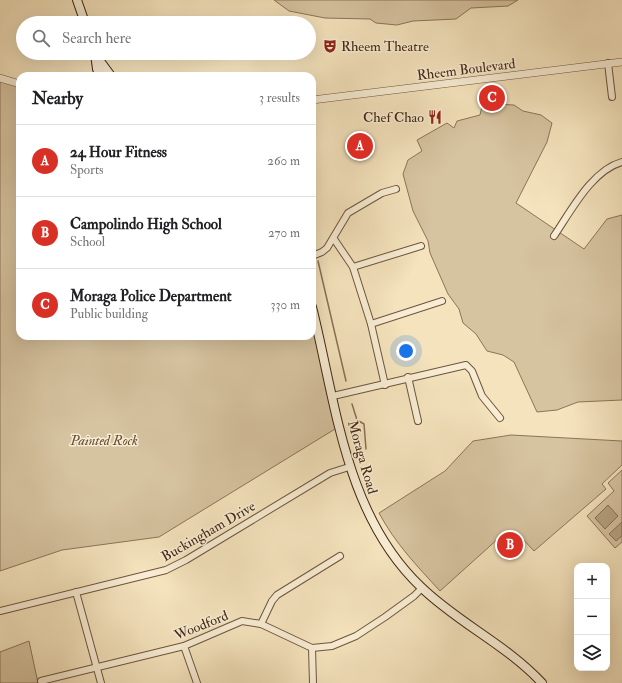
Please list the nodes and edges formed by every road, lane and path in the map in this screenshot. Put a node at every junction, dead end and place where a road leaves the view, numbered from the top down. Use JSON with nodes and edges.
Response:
{"nodes":[{"id":1,"x":77,"y":0,"type":"edge"},
{"id":2,"x":83,"y":16,"type":"edge"},
{"id":3,"x":95,"y":60,"type":"edge"},
{"id":4,"x":99,"y":60,"type":"edge"},
{"id":5,"x":622,"y":62,"type":"edge"},
{"id":6,"x":608,"y":63,"type":"junction"},
{"id":7,"x":99,"y":72,"type":"edge"},
{"id":8,"x":108,"y":72,"type":"edge"},
{"id":9,"x":0,"y":78,"type":"edge"},
{"id":10,"x":16,"y":83,"type":"edge"},
{"id":11,"x":612,"y":97,"type":"dead end"},
{"id":12,"x":316,"y":100,"type":"edge"},
{"id":13,"x":622,"y":162,"type":"edge"},
{"id":14,"x":396,"y":189,"type":"dead end"},
{"id":15,"x":554,"y":236,"type":"dead end"},
{"id":16,"x":334,"y":239,"type":"junction"},
{"id":17,"x":421,"y":246,"type":"dead end"},
{"id":18,"x":316,"y":254,"type":"edge"},
{"id":19,"x":353,"y":266,"type":"junction"},
{"id":20,"x":442,"y":301,"type":"dead end"},
{"id":21,"x":316,"y":324,"type":"edge"},
{"id":22,"x":371,"y":324,"type":"junction"},
{"id":23,"x":408,"y":378,"type":"junction"},
{"id":24,"x":385,"y":385,"type":"junction"},
{"id":25,"x":333,"y":396,"type":"junction"},
{"id":26,"x":500,"y":418,"type":"dead end"},
{"id":27,"x":418,"y":421,"type":"dead end"},
{"id":28,"x":349,"y":467,"type":"junction"},
{"id":29,"x":340,"y":556,"type":"dead end"},
{"id":30,"x":422,"y":588,"type":"junction"},
{"id":31,"x":76,"y":592,"type":"junction"},
{"id":32,"x":0,"y":611,"type":"edge"},
{"id":33,"x":261,"y":624,"type":"junction"},
{"id":34,"x":184,"y":646,"type":"junction"},
{"id":35,"x":312,"y":648,"type":"junction"},
{"id":36,"x":96,"y":668,"type":"junction"},
{"id":37,"x":41,"y":681,"type":"dead end"},
{"id":38,"x":101,"y":683,"type":"edge"},
{"id":39,"x":197,"y":683,"type":"edge"},
{"id":40,"x":313,"y":683,"type":"edge"},
{"id":41,"x":542,"y":683,"type":"edge"}],
"edges":[{"from":1,"to":2,"type":"main road"},
{"from":3,"to":7,"type":"main road"},
{"from":4,"to":8,"type":"main road"},
{"from":5,"to":6,"type":"street","name":"Rheem Boulevard"},
{"from":6,"to":11,"type":"street"},
{"from":6,"to":12,"type":"street","name":"Rheem Boulevard"},
{"from":9,"to":10,"type":"street"},
{"from":13,"to":15,"type":"street"},
{"from":14,"to":16,"type":"street"},
{"from":16,"to":18,"type":"street"},
{"from":16,"to":19,"type":"street"},
{"from":17,"to":19,"type":"street"},
{"from":19,"to":22,"type":"street"},
{"from":20,"to":22,"type":"street"},
{"from":21,"to":25,"type":"main road","name":"Moraga Road"},
{"from":22,"to":24,"type":"street"},
{"from":23,"to":24,"type":"street"},
{"from":23,"to":26,"type":"street"},
{"from":23,"to":27,"type":"street"},
{"from":24,"to":25,"type":"street"},
{"from":25,"to":28,"type":"main road","name":"Moraga Road"},
{"from":28,"to":30,"type":"main road","name":"Moraga Road"},
{"from":28,"to":31,"type":"street","name":"Buckingham Drive"},
{"from":29,"to":33,"type":"street"},
{"from":30,"to":35,"type":"street"},
{"from":30,"to":41,"type":"main road","name":"Moraga Road"},
{"from":31,"to":32,"type":"street","name":"Buckingham Drive"},
{"from":31,"to":36,"type":"street"},
{"from":33,"to":34,"type":"street","name":"Woodford"},
{"from":33,"to":35,"type":"street","name":"Woodford"},
{"from":34,"to":36,"type":"street","name":"Woodford"},
{"from":34,"to":39,"type":"street"},
{"from":35,"to":40,"type":"street"},
{"from":36,"to":37,"type":"street","name":"Woodford"},
{"from":36,"to":38,"type":"street"}]}
